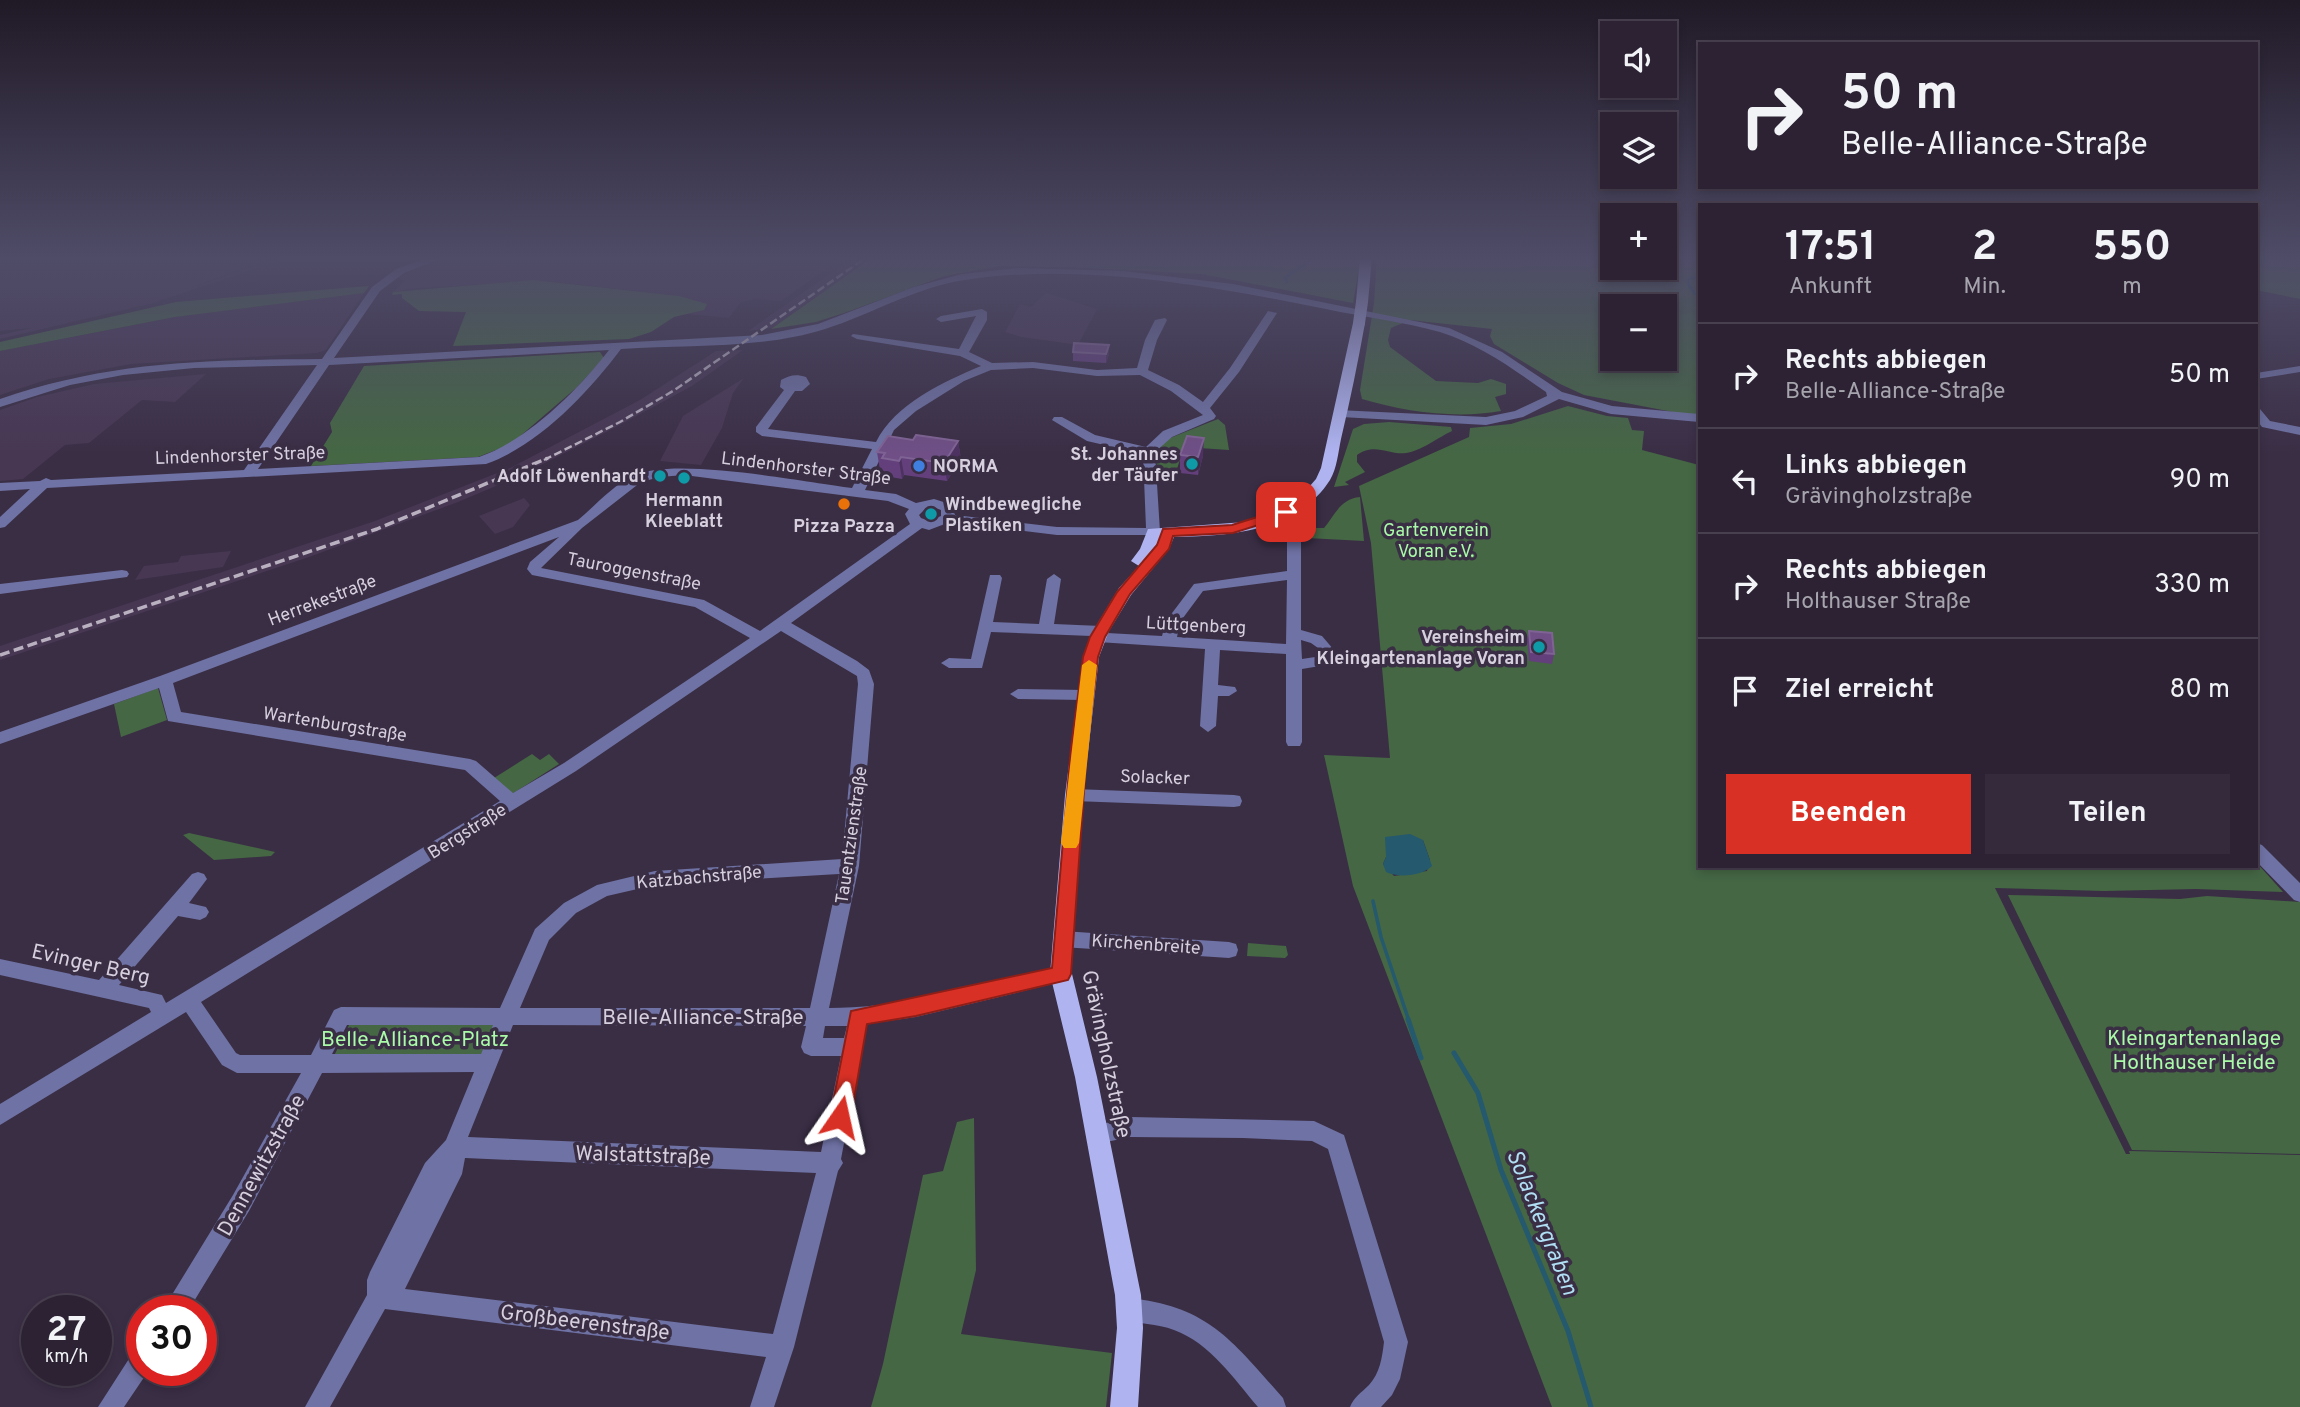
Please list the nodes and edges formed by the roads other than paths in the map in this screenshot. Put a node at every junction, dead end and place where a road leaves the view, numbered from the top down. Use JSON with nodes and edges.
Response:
{"nodes":[{"id":1,"x":357,"y":323,"type":"edge"},
{"id":2,"x":832,"y":323,"type":"edge"},
{"id":3,"x":979,"y":323,"type":"edge"},
{"id":4,"x":1160,"y":323,"type":"edge"},
{"id":5,"x":1266,"y":323,"type":"edge"},
{"id":6,"x":1359,"y":323,"type":"edge"},
{"id":7,"x":1411,"y":323,"type":"edge"},
{"id":8,"x":857,"y":336,"type":"dead end"},
{"id":9,"x":617,"y":346,"type":"junction"},
{"id":10,"x":962,"y":352,"type":"junction"},
{"id":11,"x":333,"y":360,"type":"junction"},
{"id":12,"x":989,"y":367,"type":"junction"},
{"id":13,"x":2300,"y":369,"type":"edge"},
{"id":14,"x":1142,"y":371,"type":"junction"},
{"id":15,"x":2258,"y":376,"type":"edge"},
{"id":16,"x":791,"y":389,"type":"dead end"},
{"id":17,"x":1559,"y":395,"type":"junction"},
{"id":18,"x":0,"y":403,"type":"edge"},
{"id":19,"x":1204,"y":408,"type":"junction"},
{"id":20,"x":1342,"y":409,"type":"junction"},
{"id":21,"x":2258,"y":414,"type":"edge"},
{"id":22,"x":1698,"y":418,"type":"edge"},
{"id":23,"x":1058,"y":420,"type":"dead end"},
{"id":24,"x":2300,"y":431,"type":"edge"},
{"id":25,"x":880,"y":446,"type":"junction"},
{"id":26,"x":1149,"y":452,"type":"junction"},
{"id":27,"x":248,"y":474,"type":"junction"},
{"id":28,"x":646,"y":475,"type":"joint"},
{"id":29,"x":46,"y":482,"type":"junction"},
{"id":30,"x":0,"y":487,"type":"edge"},
{"id":31,"x":857,"y":492,"type":"junction"},
{"id":32,"x":918,"y":516,"type":"junction"},
{"id":33,"x":948,"y":518,"type":"junction"},
{"id":34,"x":583,"y":523,"type":"junction"},
{"id":35,"x":0,"y":524,"type":"edge"},
{"id":36,"x":1161,"y":532,"type":"junction"},
{"id":37,"x":1294,"y":535,"type":"dead end"},
{"id":38,"x":122,"y":574,"type":"dead end"},
{"id":39,"x":1294,"y":575,"type":"junction"},
{"id":40,"x":995,"y":578,"type":"dead end"},
{"id":41,"x":1054,"y":579,"type":"dead end"},
{"id":42,"x":0,"y":589,"type":"edge"},
{"id":43,"x":781,"y":624,"type":"junction"},
{"id":44,"x":984,"y":627,"type":"junction"},
{"id":45,"x":1046,"y":628,"type":"junction"},
{"id":46,"x":1099,"y":634,"type":"junction"},
{"id":47,"x":761,"y":638,"type":"junction"},
{"id":48,"x":1168,"y":642,"type":"junction"},
{"id":49,"x":1213,"y":645,"type":"junction"},
{"id":50,"x":1293,"y":649,"type":"junction"},
{"id":51,"x":949,"y":663,"type":"dead end"},
{"id":52,"x":165,"y":680,"type":"junction"},
{"id":53,"x":1210,"y":690,"type":"junction"},
{"id":54,"x":1229,"y":691,"type":"dead end"},
{"id":55,"x":1018,"y":694,"type":"dead end"},
{"id":56,"x":1085,"y":695,"type":"junction"},
{"id":57,"x":1208,"y":726,"type":"dead end"},
{"id":58,"x":0,"y":738,"type":"edge"},
{"id":59,"x":1294,"y":742,"type":"dead end"},
{"id":60,"x":1074,"y":795,"type":"junction"},
{"id":61,"x":1234,"y":801,"type":"dead end"},
{"id":62,"x":513,"y":803,"type":"junction"},
{"id":63,"x":2258,"y":852,"type":"edge"},
{"id":64,"x":850,"y":866,"type":"junction"},
{"id":65,"x":198,"y":879,"type":"dead end"},
{"id":66,"x":2300,"y":895,"type":"edge"},
{"id":67,"x":174,"y":908,"type":"junction"},
{"id":68,"x":200,"y":912,"type":"dead end"},
{"id":69,"x":1062,"y":939,"type":"junction"},
{"id":70,"x":1229,"y":950,"type":"dead end"},
{"id":71,"x":0,"y":967,"type":"edge"},
{"id":72,"x":1061,"y":974,"type":"junction"},
{"id":73,"x":104,"y":989,"type":"junction"},
{"id":74,"x":189,"y":1001,"type":"junction"},
{"id":75,"x":163,"y":1016,"type":"junction"},
{"id":76,"x":341,"y":1016,"type":"joint"},
{"id":77,"x":507,"y":1016,"type":"junction"},
{"id":78,"x":817,"y":1017,"type":"junction"},
{"id":79,"x":858,"y":1017,"type":"junction"},
{"id":80,"x":853,"y":1047,"type":"junction"},
{"id":81,"x":488,"y":1063,"type":"junction"},
{"id":82,"x":316,"y":1064,"type":"junction"},
{"id":83,"x":0,"y":1115,"type":"edge"},
{"id":84,"x":1097,"y":1134,"type":"junction"},
{"id":85,"x":454,"y":1147,"type":"junction"},
{"id":86,"x":832,"y":1163,"type":"junction"},
{"id":87,"x":184,"y":1295,"type":"edge"},
{"id":88,"x":383,"y":1298,"type":"junction"},
{"id":89,"x":1129,"y":1310,"type":"junction"},
{"id":90,"x":782,"y":1347,"type":"junction"},
{"id":91,"x":126,"y":1383,"type":"edge"},
{"id":92,"x":110,"y":1407,"type":"edge"},
{"id":93,"x":317,"y":1407,"type":"edge"},
{"id":94,"x":762,"y":1407,"type":"edge"},
{"id":95,"x":1124,"y":1407,"type":"edge"},
{"id":96,"x":1274,"y":1407,"type":"edge"},
{"id":97,"x":1362,"y":1407,"type":"edge"}],
"edges":[{"from":1,"to":11,"type":"street"},
{"from":2,"to":9,"type":"street"},
{"from":3,"to":10,"type":"street"},
{"from":4,"to":14,"type":"street"},
{"from":5,"to":19,"type":"street"},
{"from":6,"to":20,"type":"main road","bridge":true},
{"from":7,"to":17,"type":"street"},
{"from":8,"to":10,"type":"street"},
{"from":9,"to":11,"type":"street"},
{"from":9,"to":27,"type":"street","name":"Lindenhorster Straße"},
{"from":10,"to":12,"type":"street"},
{"from":11,"to":18,"type":"street"},
{"from":11,"to":27,"type":"street"},
{"from":12,"to":14,"type":"street"},
{"from":12,"to":25,"type":"street"},
{"from":13,"to":15,"type":"street"},
{"from":14,"to":19,"type":"street"},
{"from":16,"to":25,"type":"street"},
{"from":17,"to":20,"type":"street"},
{"from":17,"to":22,"type":"street"},
{"from":19,"to":26,"type":"street"},
{"from":20,"to":36,"type":"main road"},
{"from":21,"to":24,"type":"street"},
{"from":23,"to":26,"type":"street"},
{"from":25,"to":31,"type":"street"},
{"from":26,"to":36,"type":"street"},
{"from":27,"to":29,"type":"street","name":"Lindenhorster Straße"},
{"from":28,"to":31,"type":"street","name":"Lindenhorster Straße"},
{"from":28,"to":34,"type":"street","name":"Herrekestraße"},
{"from":29,"to":30,"type":"street","name":"Lindenhorster Straße"},
{"from":29,"to":35,"type":"street"},
{"from":31,"to":32,"type":"street","name":"Lindenhorster Straße"},
{"from":32,"to":33,"type":"street"},
{"from":32,"to":33,"type":"street","name":"Lindenhorster Straße"},
{"from":32,"to":43,"type":"street","name":"Bergstraße"},
{"from":33,"to":36,"type":"street"},
{"from":34,"to":47,"type":"street","name":"Tauroggenstraße"},
{"from":34,"to":52,"type":"street","name":"Herrekestraße"},
{"from":36,"to":46,"type":"main road","name":"Grävingholzstraße"},
{"from":37,"to":39,"type":"street"},
{"from":38,"to":42,"type":"street"},
{"from":39,"to":48,"type":"street"},
{"from":39,"to":50,"type":"street"},
{"from":40,"to":44,"type":"street"},
{"from":41,"to":45,"type":"street"},
{"from":43,"to":47,"type":"street","name":"Bergstraße"},
{"from":43,"to":64,"type":"street","name":"Tauentzienstraße"},
{"from":44,"to":45,"type":"street","name":"Lüttgenberg"},
{"from":44,"to":51,"type":"street"},
{"from":45,"to":46,"type":"street","name":"Lüttgenberg"},
{"from":46,"to":48,"type":"street","name":"Lüttgenberg"},
{"from":46,"to":56,"type":"main road","name":"Grävingholzstraße"},
{"from":47,"to":62,"type":"street","name":"Bergstraße"},
{"from":48,"to":49,"type":"street","name":"Lüttgenberg"},
{"from":49,"to":50,"type":"street","name":"Lüttgenberg"},
{"from":49,"to":53,"type":"street"},
{"from":50,"to":59,"type":"street"},
{"from":52,"to":58,"type":"street","name":"Herrekestraße"},
{"from":52,"to":62,"type":"street","name":"Wartenburgstraße"},
{"from":53,"to":54,"type":"street"},
{"from":53,"to":57,"type":"street"},
{"from":55,"to":56,"type":"street"},
{"from":56,"to":60,"type":"main road","name":"Grävingholzstraße"},
{"from":60,"to":61,"type":"street","name":"Solacker"},
{"from":60,"to":69,"type":"main road","name":"Grävingholzstraße"},
{"from":62,"to":74,"type":"street","name":"Bergstraße"},
{"from":63,"to":66,"type":"street"},
{"from":64,"to":77,"type":"street","name":"Katzbachstraße"},
{"from":64,"to":78,"type":"street","name":"Tauentzienstraße"},
{"from":65,"to":67,"type":"street"},
{"from":67,"to":68,"type":"street"},
{"from":67,"to":73,"type":"street"},
{"from":69,"to":70,"type":"street","name":"Kirchenbreite"},
{"from":69,"to":72,"type":"main road","name":"Grävingholzstraße"},
{"from":71,"to":73,"type":"street","name":"Evinger Berg"},
{"from":72,"to":79,"type":"street","name":"Belle-Alliance-Straße"},
{"from":72,"to":84,"type":"main road","name":"Grävingholzstraße"},
{"from":73,"to":75,"type":"street","name":"Evinger Berg"},
{"from":74,"to":75,"type":"street","name":"Bergstraße"},
{"from":74,"to":82,"type":"street"},
{"from":75,"to":83,"type":"street","name":"Bergstraße"},
{"from":76,"to":77,"type":"street","name":"Belle-Alliance-Straße"},
{"from":76,"to":82,"type":"street","name":"Dennewitzstraße"},
{"from":77,"to":78,"type":"street","name":"Belle-Alliance-Straße"},
{"from":77,"to":81,"type":"street","name":"Katzbachstraße"},
{"from":78,"to":79,"type":"street","name":"Belle-Alliance-Straße"},
{"from":78,"to":80,"type":"street","name":"Tauentzienstraße"},
{"from":79,"to":80,"type":"street"},
{"from":80,"to":86,"type":"street"},
{"from":81,"to":82,"type":"street"},
{"from":81,"to":85,"type":"street","name":"Katzbachstraße"},
{"from":82,"to":87,"type":"street","name":"Dennewitzstraße"},
{"from":84,"to":89,"type":"main road","name":"Grävingholzstraße"},
{"from":84,"to":97,"type":"street"},
{"from":85,"to":86,"type":"street","name":"Walstattstraße"},
{"from":85,"to":88,"type":"street","name":"Katzbachstraße"},
{"from":86,"to":90,"type":"street"},
{"from":88,"to":90,"type":"street","name":"Großbeerenstraße"},
{"from":88,"to":93,"type":"street","name":"Katzbachstraße"},
{"from":89,"to":95,"type":"main road","name":"Grävingholzstraße"},
{"from":89,"to":96,"type":"street"},
{"from":90,"to":94,"type":"street"},
{"from":91,"to":92,"type":"street"}]}
